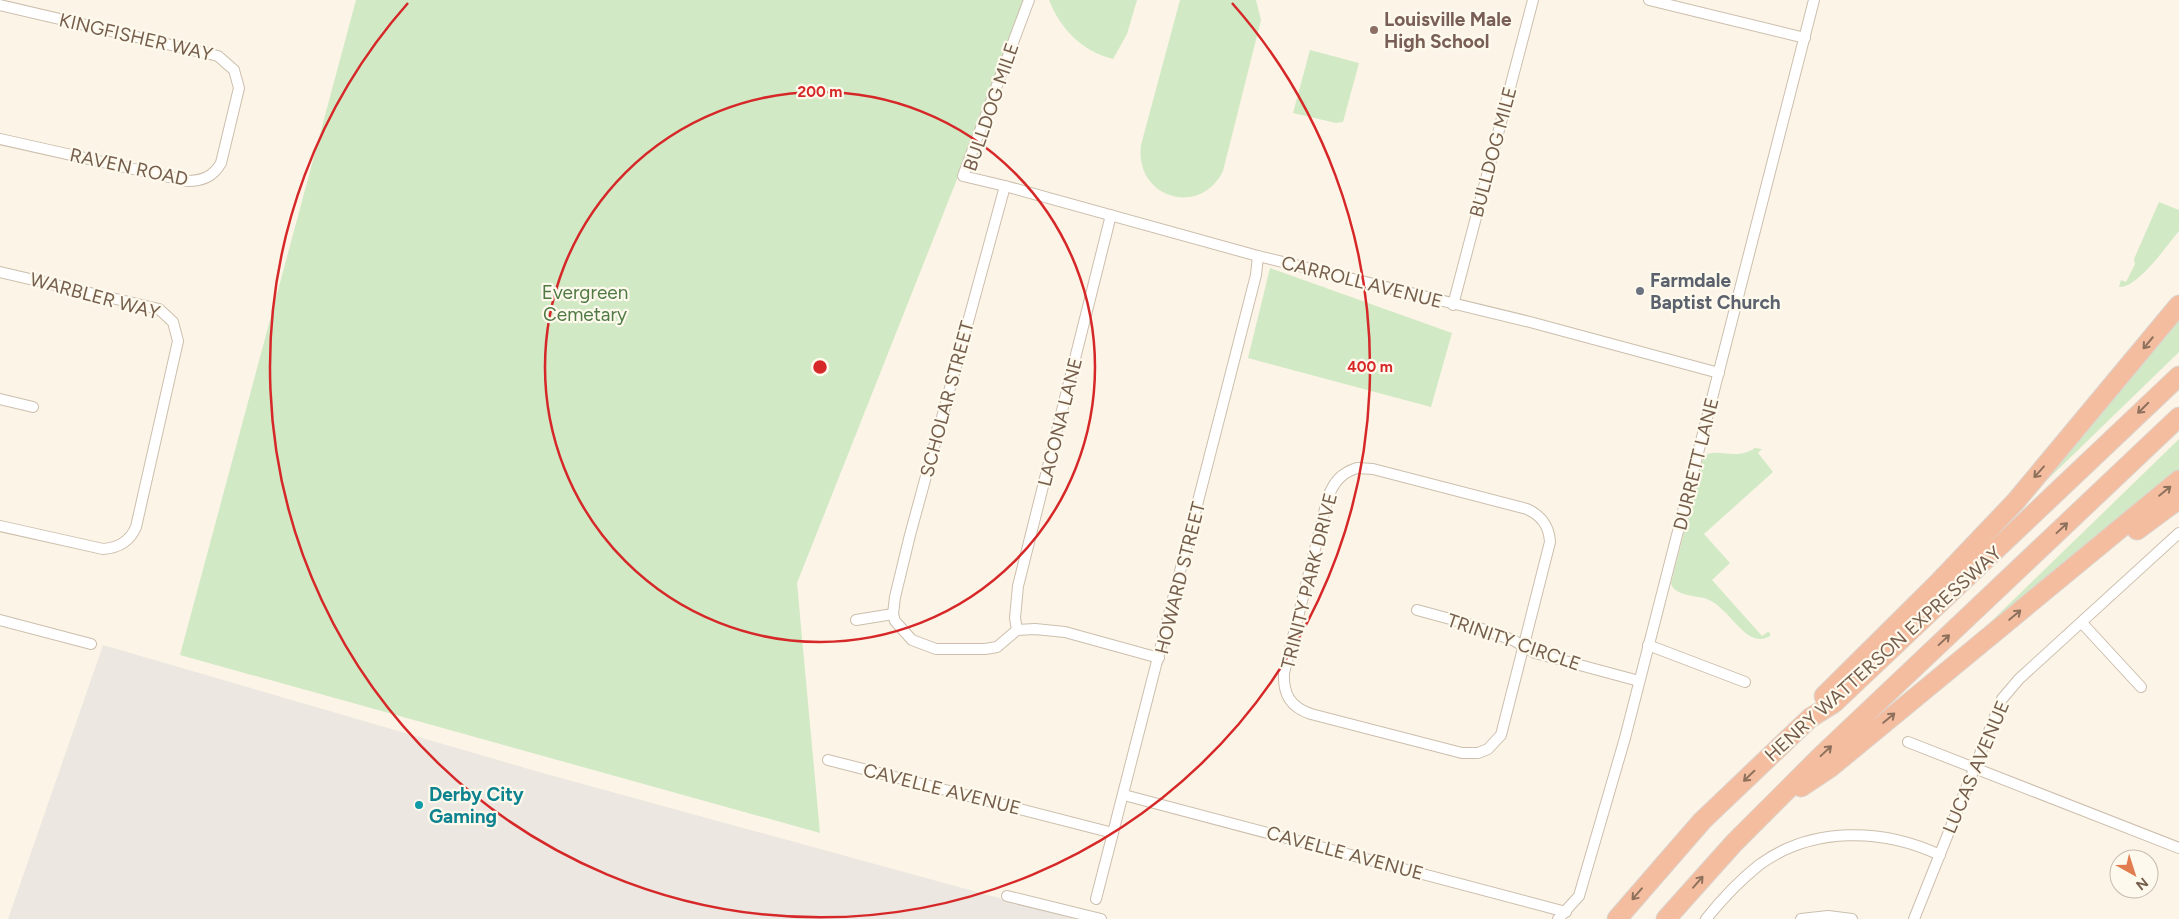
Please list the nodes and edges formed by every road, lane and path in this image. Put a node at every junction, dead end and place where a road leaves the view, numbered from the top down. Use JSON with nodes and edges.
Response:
{"nodes":[{"id":1,"x":1029,"y":0,"type":"edge"},
{"id":2,"x":1533,"y":0,"type":"edge"},
{"id":3,"x":1649,"y":0,"type":"edge"},
{"id":4,"x":1814,"y":0,"type":"edge"},
{"id":5,"x":0,"y":6,"type":"edge"},
{"id":6,"x":1805,"y":38,"type":"junction"},
{"id":7,"x":229,"y":132,"type":"joint"},
{"id":8,"x":0,"y":138,"type":"edge"},
{"id":9,"x":1005,"y":186,"type":"junction"},
{"id":10,"x":1111,"y":215,"type":"junction"},
{"id":11,"x":1258,"y":256,"type":"junction"},
{"id":12,"x":0,"y":272,"type":"edge"},
{"id":13,"x":1453,"y":305,"type":"junction"},
{"id":14,"x":2179,"y":306,"type":"edge"},
{"id":15,"x":2179,"y":365,"type":"edge"},
{"id":16,"x":1719,"y":373,"type":"junction"},
{"id":17,"x":2172,"y":381,"type":"edge"},
{"id":18,"x":0,"y":399,"type":"edge"},
{"id":19,"x":33,"y":406,"type":"dead end"},
{"id":20,"x":2179,"y":417,"type":"edge"},
{"id":21,"x":2179,"y":480,"type":"edge"},
{"id":22,"x":2179,"y":499,"type":"edge"},
{"id":23,"x":0,"y":526,"type":"edge"},
{"id":24,"x":2179,"y":534,"type":"edge"},
{"id":25,"x":2074,"y":567,"type":"junction"},
{"id":26,"x":1417,"y":610,"type":"dead end"},
{"id":27,"x":893,"y":614,"type":"junction"},
{"id":28,"x":0,"y":620,"type":"edge"},
{"id":29,"x":856,"y":620,"type":"dead end"},
{"id":30,"x":2082,"y":623,"type":"junction"},
{"id":31,"x":1017,"y":630,"type":"junction"},
{"id":32,"x":91,"y":644,"type":"dead end"},
{"id":33,"x":1648,"y":646,"type":"junction"},
{"id":34,"x":1524,"y":647,"type":"junction"},
{"id":35,"x":1159,"y":658,"type":"junction"},
{"id":36,"x":1639,"y":681,"type":"junction"},
{"id":37,"x":1745,"y":682,"type":"dead end"},
{"id":38,"x":2141,"y":687,"type":"dead end"},
{"id":39,"x":1810,"y":718,"type":"junction"},
{"id":40,"x":1908,"y":742,"type":"dead end"},
{"id":41,"x":828,"y":760,"type":"dead end"},
{"id":42,"x":1974,"y":768,"type":"junction"},
{"id":43,"x":1124,"y":795,"type":"junction"},
{"id":44,"x":1766,"y":810,"type":"junction"},
{"id":45,"x":1113,"y":832,"type":"junction"},
{"id":46,"x":2179,"y":848,"type":"edge"},
{"id":47,"x":1940,"y":855,"type":"junction"},
{"id":48,"x":1007,"y":896,"type":"dead end"},
{"id":49,"x":1096,"y":899,"type":"dead end"},
{"id":50,"x":1562,"y":915,"type":"edge"},
{"id":51,"x":1101,"y":919,"type":"edge"},
{"id":52,"x":1616,"y":919,"type":"edge"},
{"id":53,"x":1666,"y":919,"type":"edge"},
{"id":54,"x":1706,"y":919,"type":"edge"},
{"id":55,"x":1801,"y":919,"type":"edge"},
{"id":56,"x":1852,"y":919,"type":"edge"},
{"id":57,"x":1914,"y":919,"type":"edge"}],
"edges":[{"from":1,"to":9,"type":"street","name":"BULLDOG MILE"},
{"from":2,"to":13,"type":"street","name":"BULLDOG MILE"},
{"from":3,"to":6,"type":"street"},
{"from":4,"to":6,"type":"street","name":"DURRETT LANE"},
{"from":5,"to":7,"type":"street","name":"KINGFISHER WAY"},
{"from":6,"to":16,"type":"street","name":"DURRETT LANE"},
{"from":7,"to":8,"type":"street","name":"RAVEN ROAD"},
{"from":9,"to":10,"type":"street","name":"CARROLL AVENUE"},
{"from":9,"to":27,"type":"street","name":"SCHOLAR STREET"},
{"from":10,"to":11,"type":"street","name":"CARROLL AVENUE"},
{"from":10,"to":31,"type":"street","name":"LACONA LANE"},
{"from":11,"to":13,"type":"street","name":"CARROLL AVENUE"},
{"from":11,"to":35,"type":"street","name":"HOWARD STREET"},
{"from":12,"to":23,"type":"street","name":"WARBLER WAY"},
{"from":13,"to":16,"type":"street","name":"CARROLL AVENUE"},
{"from":14,"to":39,"type":"highway","one_way":true},
{"from":15,"to":17,"type":"highway","name":"HENRY WATTERSON EXPRESSWAY"},
{"from":16,"to":33,"type":"street","name":"DURRETT LANE"},
{"from":17,"to":39,"type":"highway","name":"HENRY WATTERSON EXPRESSWAY","one_way":true},
{"from":18,"to":19,"type":"street"},
{"from":44,"to":20,"type":"highway","name":"HENRY WATTERSON EXPRESSWAY","one_way":true},
{"from":25,"to":21,"type":"highway","one_way":true},
{"from":22,"to":25,"type":"highway"},
{"from":24,"to":30,"type":"street","name":"LUCAS AVENUE"},
{"from":44,"to":25,"type":"highway","one_way":true},
{"from":26,"to":34,"type":"street","name":"TRINITY CIRCLE"},
{"from":27,"to":29,"type":"street"},
{"from":27,"to":31,"type":"street"},
{"from":28,"to":32,"type":"street"},
{"from":30,"to":38,"type":"street"},
{"from":30,"to":42,"type":"street","name":"LUCAS AVENUE"},
{"from":31,"to":35,"type":"street"},
{"from":33,"to":36,"type":"street","name":"DURRETT LANE"},
{"from":33,"to":37,"type":"street"},
{"from":34,"to":34,"type":"street","name":"TRINITY PARK DRIVE"},
{"from":34,"to":36,"type":"street","name":"TRINITY CIRCLE"},
{"from":35,"to":43,"type":"street","name":"HOWARD STREET"},
{"from":36,"to":50,"type":"street","name":"DURRETT LANE"},
{"from":39,"to":52,"type":"highway","name":"HENRY WATTERSON EXPRESSWAY","one_way":true},
{"from":40,"to":42,"type":"street"},
{"from":41,"to":45,"type":"street","name":"CAVELLE AVENUE"},
{"from":42,"to":46,"type":"street"},
{"from":42,"to":47,"type":"street","name":"LUCAS AVENUE"},
{"from":43,"to":45,"type":"street","name":"HOWARD STREET"},
{"from":43,"to":50,"type":"street","name":"CAVELLE AVENUE"},
{"from":53,"to":44,"type":"highway","name":"HENRY WATTERSON EXPRESSWAY","one_way":true},
{"from":45,"to":49,"type":"street","name":"HOWARD STREET"},
{"from":47,"to":54,"type":"street"},
{"from":47,"to":57,"type":"street","name":"LUCAS AVENUE"},
{"from":48,"to":51,"type":"street"},
{"from":55,"to":56,"type":"street"}]}
